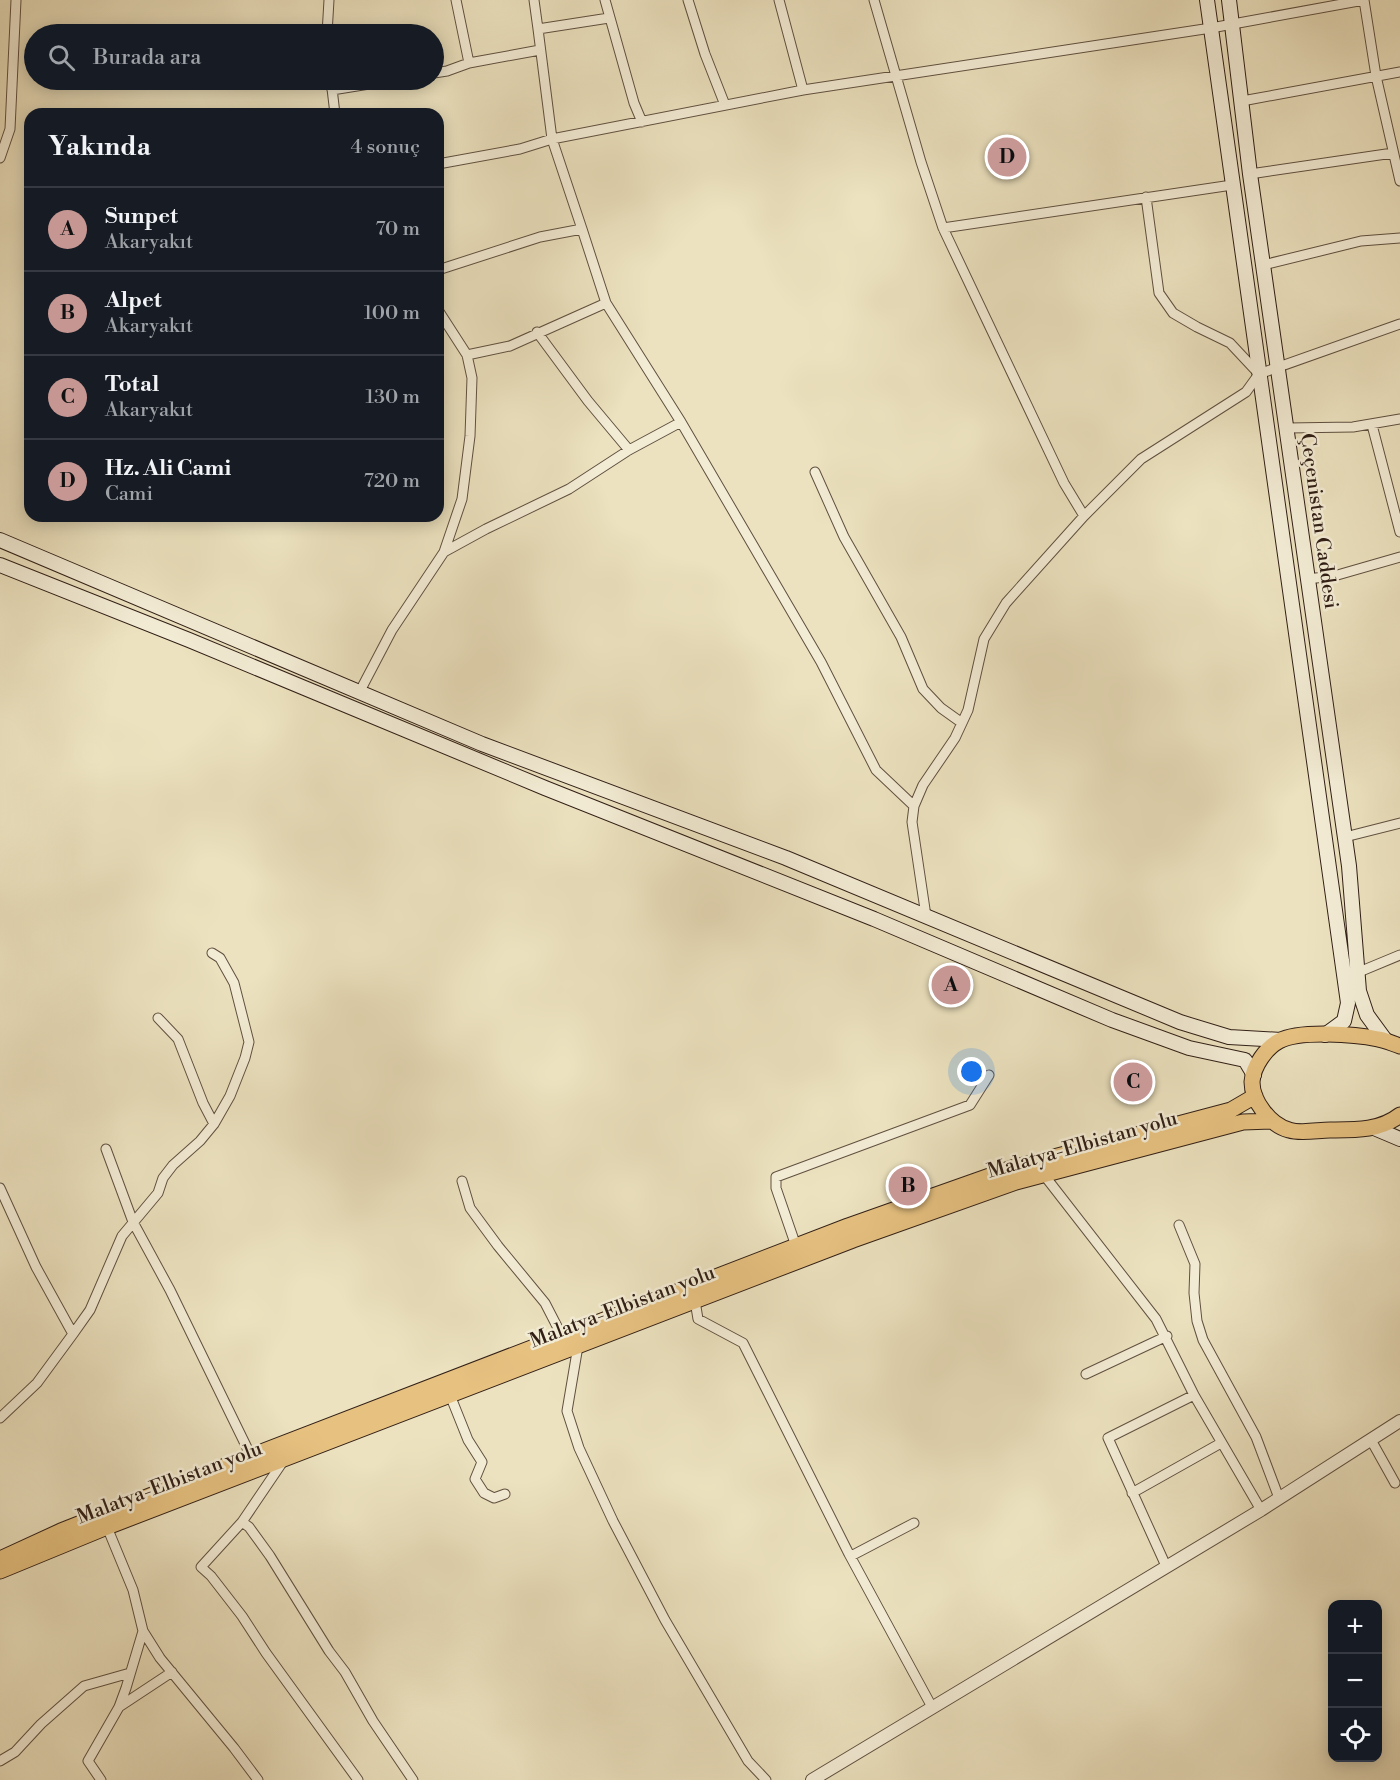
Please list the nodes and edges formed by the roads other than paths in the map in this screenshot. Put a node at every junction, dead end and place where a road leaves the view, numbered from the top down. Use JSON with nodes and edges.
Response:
{"nodes":[{"id":1,"x":16,"y":0,"type":"edge"},
{"id":2,"x":329,"y":0,"type":"edge"},
{"id":3,"x":456,"y":0,"type":"edge"},
{"id":4,"x":534,"y":0,"type":"edge"},
{"id":5,"x":605,"y":0,"type":"edge"},
{"id":6,"x":688,"y":0,"type":"edge"},
{"id":7,"x":779,"y":0,"type":"edge"},
{"id":8,"x":874,"y":0,"type":"edge"},
{"id":9,"x":1207,"y":0,"type":"edge"},
{"id":10,"x":1229,"y":0,"type":"edge"},
{"id":11,"x":1364,"y":0,"type":"edge"},
{"id":12,"x":609,"y":18,"type":"junction"},
{"id":13,"x":328,"y":24,"type":"edge"},
{"id":14,"x":1232,"y":24,"type":"junction"},
{"id":15,"x":1210,"y":28,"type":"junction"},
{"id":16,"x":538,"y":29,"type":"junction"},
{"id":17,"x":540,"y":50,"type":"junction"},
{"id":18,"x":469,"y":63,"type":"junction"},
{"id":19,"x":444,"y":71,"type":"edge"},
{"id":20,"x":1400,"y":72,"type":"edge"},
{"id":21,"x":896,"y":75,"type":"junction"},
{"id":22,"x":1376,"y":76,"type":"junction"},
{"id":23,"x":332,"y":90,"type":"edge"},
{"id":24,"x":802,"y":90,"type":"junction"},
{"id":25,"x":1242,"y":101,"type":"junction"},
{"id":26,"x":725,"y":105,"type":"junction"},
{"id":27,"x":334,"y":108,"type":"edge"},
{"id":28,"x":642,"y":122,"type":"junction"},
{"id":29,"x":552,"y":139,"type":"junction"},
{"id":30,"x":1393,"y":153,"type":"junction"},
{"id":31,"x":0,"y":158,"type":"edge"},
{"id":32,"x":444,"y":163,"type":"edge"},
{"id":33,"x":1250,"y":174,"type":"junction"},
{"id":34,"x":1400,"y":181,"type":"edge"},
{"id":35,"x":1232,"y":185,"type":"junction"},
{"id":36,"x":1146,"y":197,"type":"junction"},
{"id":37,"x":943,"y":228,"type":"junction"},
{"id":38,"x":582,"y":230,"type":"junction"},
{"id":39,"x":1400,"y":238,"type":"edge"},
{"id":40,"x":1263,"y":264,"type":"junction"},
{"id":41,"x":444,"y":268,"type":"edge"},
{"id":42,"x":606,"y":303,"type":"junction"},
{"id":43,"x":444,"y":319,"type":"edge"},
{"id":44,"x":1400,"y":324,"type":"edge"},
{"id":45,"x":537,"y":332,"type":"junction"},
{"id":46,"x":467,"y":355,"type":"junction"},
{"id":47,"x":1278,"y":366,"type":"junction"},
{"id":48,"x":1259,"y":374,"type":"junction"},
{"id":49,"x":1400,"y":419,"type":"edge"},
{"id":50,"x":681,"y":422,"type":"junction"},
{"id":51,"x":1371,"y":425,"type":"junction"},
{"id":52,"x":1288,"y":428,"type":"junction"},
{"id":53,"x":629,"y":450,"type":"junction"},
{"id":54,"x":815,"y":472,"type":"dead end"},
{"id":55,"x":1084,"y":516,"type":"junction"},
{"id":56,"x":1400,"y":532,"type":"edge"},
{"id":57,"x":0,"y":540,"type":"edge"},
{"id":58,"x":444,"y":552,"type":"junction"},
{"id":59,"x":1400,"y":557,"type":"edge"},
{"id":60,"x":0,"y":565,"type":"edge"},
{"id":61,"x":1307,"y":579,"type":"junction"},
{"id":62,"x":360,"y":691,"type":"junction"},
{"id":63,"x":962,"y":723,"type":"junction"},
{"id":64,"x":914,"y":806,"type":"junction"},
{"id":65,"x":1400,"y":823,"type":"edge"},
{"id":66,"x":1345,"y":837,"type":"junction"},
{"id":67,"x":926,"y":916,"type":"junction"},
{"id":68,"x":212,"y":953,"type":"dead end"},
{"id":69,"x":1400,"y":955,"type":"edge"},
{"id":70,"x":1359,"y":972,"type":"junction"},
{"id":71,"x":158,"y":1018,"type":"dead end"},
{"id":72,"x":1325,"y":1035,"type":"junction"},
{"id":73,"x":1281,"y":1040,"type":"junction"},
{"id":74,"x":1393,"y":1043,"type":"edge"},
{"id":75,"x":989,"y":1075,"type":"dead end"},
{"id":76,"x":1254,"y":1075,"type":"junction"},
{"id":77,"x":1255,"y":1096,"type":"junction"},
{"id":78,"x":1399,"y":1117,"type":"edge"},
{"id":79,"x":1271,"y":1121,"type":"junction"},
{"id":80,"x":214,"y":1124,"type":"junction"},
{"id":81,"x":1374,"y":1128,"type":"junction"},
{"id":82,"x":1400,"y":1139,"type":"edge"},
{"id":83,"x":105,"y":1149,"type":"dead end"},
{"id":84,"x":1044,"y":1175,"type":"junction"},
{"id":85,"x":462,"y":1181,"type":"dead end"},
{"id":86,"x":0,"y":1188,"type":"edge"},
{"id":87,"x":133,"y":1222,"type":"junction"},
{"id":88,"x":1179,"y":1225,"type":"dead end"},
{"id":89,"x":796,"y":1246,"type":"junction"},
{"id":90,"x":695,"y":1301,"type":"junction"},
{"id":91,"x":74,"y":1334,"type":"junction"},
{"id":92,"x":562,"y":1336,"type":"junction"},
{"id":93,"x":1167,"y":1336,"type":"junction"},
{"id":94,"x":578,"y":1346,"type":"junction"},
{"id":95,"x":1086,"y":1374,"type":"dead end"},
{"id":96,"x":450,"y":1395,"type":"junction"},
{"id":97,"x":1194,"y":1395,"type":"junction"},
{"id":98,"x":0,"y":1418,"type":"edge"},
{"id":99,"x":1400,"y":1421,"type":"edge"},
{"id":100,"x":1371,"y":1440,"type":"junction"},
{"id":101,"x":1221,"y":1443,"type":"junction"},
{"id":102,"x":251,"y":1456,"type":"junction"},
{"id":103,"x":284,"y":1459,"type":"junction"},
{"id":104,"x":1395,"y":1483,"type":"dead end"},
{"id":105,"x":1132,"y":1493,"type":"junction"},
{"id":106,"x":505,"y":1494,"type":"dead end"},
{"id":107,"x":1279,"y":1498,"type":"junction"},
{"id":108,"x":1261,"y":1510,"type":"junction"},
{"id":109,"x":242,"y":1522,"type":"junction"},
{"id":110,"x":914,"y":1523,"type":"dead end"},
{"id":111,"x":107,"y":1527,"type":"junction"},
{"id":112,"x":851,"y":1557,"type":"junction"},
{"id":113,"x":0,"y":1558,"type":"edge"},
{"id":114,"x":1166,"y":1566,"type":"junction"},
{"id":115,"x":0,"y":1571,"type":"edge"},
{"id":116,"x":143,"y":1631,"type":"junction"},
{"id":117,"x":172,"y":1672,"type":"junction"},
{"id":118,"x":130,"y":1673,"type":"junction"},
{"id":119,"x":118,"y":1707,"type":"junction"},
{"id":120,"x":932,"y":1707,"type":"junction"},
{"id":121,"x":0,"y":1761,"type":"edge"},
{"id":122,"x":101,"y":1780,"type":"edge"},
{"id":123,"x":258,"y":1780,"type":"edge"},
{"id":124,"x":358,"y":1780,"type":"edge"},
{"id":125,"x":413,"y":1780,"type":"edge"},
{"id":126,"x":766,"y":1780,"type":"edge"},
{"id":127,"x":812,"y":1780,"type":"edge"}],
"edges":[{"from":1,"to":31,"type":"street"},
{"from":2,"to":13,"type":"street"},
{"from":3,"to":18,"type":"street"},
{"from":4,"to":16,"type":"street"},
{"from":5,"to":12,"type":"street"},
{"from":6,"to":26,"type":"street"},
{"from":7,"to":24,"type":"street"},
{"from":8,"to":21,"type":"street"},
{"from":9,"to":15,"type":"main road","name":"Çeçenistan Caddesi"},
{"from":10,"to":14,"type":"main road","name":"Çeçenistan Caddesi"},
{"from":11,"to":14,"type":"street"},
{"from":11,"to":22,"type":"street"},
{"from":12,"to":16,"type":"street"},
{"from":12,"to":28,"type":"street"},
{"from":14,"to":15,"type":"street"},
{"from":14,"to":25,"type":"main road","name":"Çeçenistan Caddesi"},
{"from":15,"to":21,"type":"street"},
{"from":15,"to":35,"type":"main road","name":"Çeçenistan Caddesi"},
{"from":16,"to":17,"type":"street"},
{"from":17,"to":18,"type":"street"},
{"from":17,"to":29,"type":"street"},
{"from":18,"to":19,"type":"street"},
{"from":20,"to":22,"type":"street"},
{"from":21,"to":24,"type":"street"},
{"from":21,"to":37,"type":"street"},
{"from":22,"to":25,"type":"street"},
{"from":22,"to":30,"type":"street"},
{"from":23,"to":27,"type":"street"},
{"from":24,"to":26,"type":"street"},
{"from":25,"to":33,"type":"main road","name":"Çeçenistan Caddesi"},
{"from":26,"to":28,"type":"street"},
{"from":28,"to":29,"type":"street"},
{"from":29,"to":32,"type":"street"},
{"from":29,"to":38,"type":"street"},
{"from":30,"to":33,"type":"street"},
{"from":30,"to":34,"type":"street"},
{"from":33,"to":40,"type":"main road","name":"Çeçenistan Caddesi"},
{"from":35,"to":36,"type":"street"},
{"from":35,"to":48,"type":"main road","name":"Çeçenistan Caddesi"},
{"from":36,"to":37,"type":"street"},
{"from":36,"to":48,"type":"street"},
{"from":37,"to":55,"type":"street"},
{"from":38,"to":41,"type":"street"},
{"from":38,"to":42,"type":"street"},
{"from":39,"to":40,"type":"street"},
{"from":40,"to":47,"type":"main road","name":"Çeçenistan Caddesi"},
{"from":42,"to":45,"type":"street"},
{"from":42,"to":50,"type":"street"},
{"from":43,"to":46,"type":"street"},
{"from":44,"to":47,"type":"street"},
{"from":45,"to":46,"type":"street"},
{"from":45,"to":53,"type":"street"},
{"from":46,"to":58,"type":"street"},
{"from":47,"to":48,"type":"street"},
{"from":47,"to":52,"type":"main road","name":"Çeçenistan Caddesi"},
{"from":48,"to":55,"type":"street"},
{"from":48,"to":72,"type":"main road","name":"Çeçenistan Caddesi"},
{"from":49,"to":51,"type":"street"},
{"from":50,"to":53,"type":"street"},
{"from":50,"to":64,"type":"street"},
{"from":51,"to":52,"type":"street"},
{"from":51,"to":56,"type":"street"},
{"from":52,"to":61,"type":"main road","name":"Çeçenistan Caddesi"},
{"from":53,"to":58,"type":"street"},
{"from":54,"to":63,"type":"street"},
{"from":55,"to":63,"type":"street"},
{"from":57,"to":62,"type":"main road"},
{"from":58,"to":62,"type":"street"},
{"from":59,"to":61,"type":"street"},
{"from":60,"to":76,"type":"main road"},
{"from":61,"to":66,"type":"main road","name":"Çeçenistan Caddesi"},
{"from":62,"to":67,"type":"main road"},
{"from":63,"to":64,"type":"street"},
{"from":64,"to":67,"type":"street"},
{"from":65,"to":66,"type":"street"},
{"from":66,"to":70,"type":"main road","name":"Çeçenistan Caddesi"},
{"from":67,"to":73,"type":"main road"},
{"from":68,"to":80,"type":"street"},
{"from":69,"to":70,"type":"street"},
{"from":70,"to":74,"type":"main road","name":"Çeçenistan Caddesi"},
{"from":71,"to":80,"type":"street"},
{"from":72,"to":73,"type":"main road"},
{"from":72,"to":74,"type":"main road"},
{"from":73,"to":76,"type":"main road"},
{"from":75,"to":89,"type":"street"},
{"from":76,"to":77,"type":"main road"},
{"from":77,"to":79,"type":"main road"},
{"from":77,"to":89,"type":"main road","name":"Malatya-Elbistan yolu"},
{"from":78,"to":81,"type":"main road"},
{"from":79,"to":81,"type":"main road"},
{"from":79,"to":84,"type":"main road","name":"Malatya-Elbistan yolu"},
{"from":80,"to":87,"type":"street"},
{"from":81,"to":82,"type":"main road"},
{"from":83,"to":87,"type":"street"},
{"from":84,"to":90,"type":"main road","name":"Malatya-Elbistan yolu"},
{"from":84,"to":93,"type":"street"},
{"from":85,"to":92,"type":"street"},
{"from":86,"to":91,"type":"street"},
{"from":87,"to":91,"type":"street"},
{"from":87,"to":102,"type":"street"},
{"from":88,"to":107,"type":"street"},
{"from":89,"to":92,"type":"main road","name":"Malatya-Elbistan yolu"},
{"from":90,"to":94,"type":"main road","name":"Malatya-Elbistan yolu"},
{"from":90,"to":112,"type":"street"},
{"from":91,"to":98,"type":"street"},
{"from":92,"to":102,"type":"main road","name":"Malatya-Elbistan yolu"},
{"from":93,"to":95,"type":"street"},
{"from":93,"to":97,"type":"street"},
{"from":94,"to":96,"type":"main road","name":"Malatya-Elbistan yolu"},
{"from":94,"to":126,"type":"street"},
{"from":96,"to":103,"type":"main road","name":"Malatya-Elbistan yolu"},
{"from":96,"to":106,"type":"street"},
{"from":97,"to":101,"type":"street"},
{"from":97,"to":105,"type":"street"},
{"from":99,"to":100,"type":"street"},
{"from":100,"to":104,"type":"street"},
{"from":100,"to":107,"type":"street"},
{"from":101,"to":105,"type":"street"},
{"from":101,"to":108,"type":"street"},
{"from":102,"to":113,"type":"main road","name":"Malatya-Elbistan yolu"},
{"from":103,"to":109,"type":"street"},
{"from":103,"to":111,"type":"main road","name":"Malatya-Elbistan yolu"},
{"from":105,"to":114,"type":"street"},
{"from":107,"to":108,"type":"street"},
{"from":108,"to":114,"type":"street"},
{"from":109,"to":124,"type":"street"},
{"from":109,"to":125,"type":"street"},
{"from":110,"to":112,"type":"street"},
{"from":111,"to":115,"type":"main road","name":"Malatya-Elbistan yolu"},
{"from":111,"to":116,"type":"street"},
{"from":112,"to":120,"type":"street"},
{"from":114,"to":120,"type":"street"},
{"from":116,"to":117,"type":"street"},
{"from":116,"to":118,"type":"street"},
{"from":117,"to":119,"type":"street"},
{"from":117,"to":123,"type":"street"},
{"from":118,"to":119,"type":"street"},
{"from":118,"to":121,"type":"street"},
{"from":119,"to":122,"type":"street"},
{"from":120,"to":127,"type":"street"}]}
